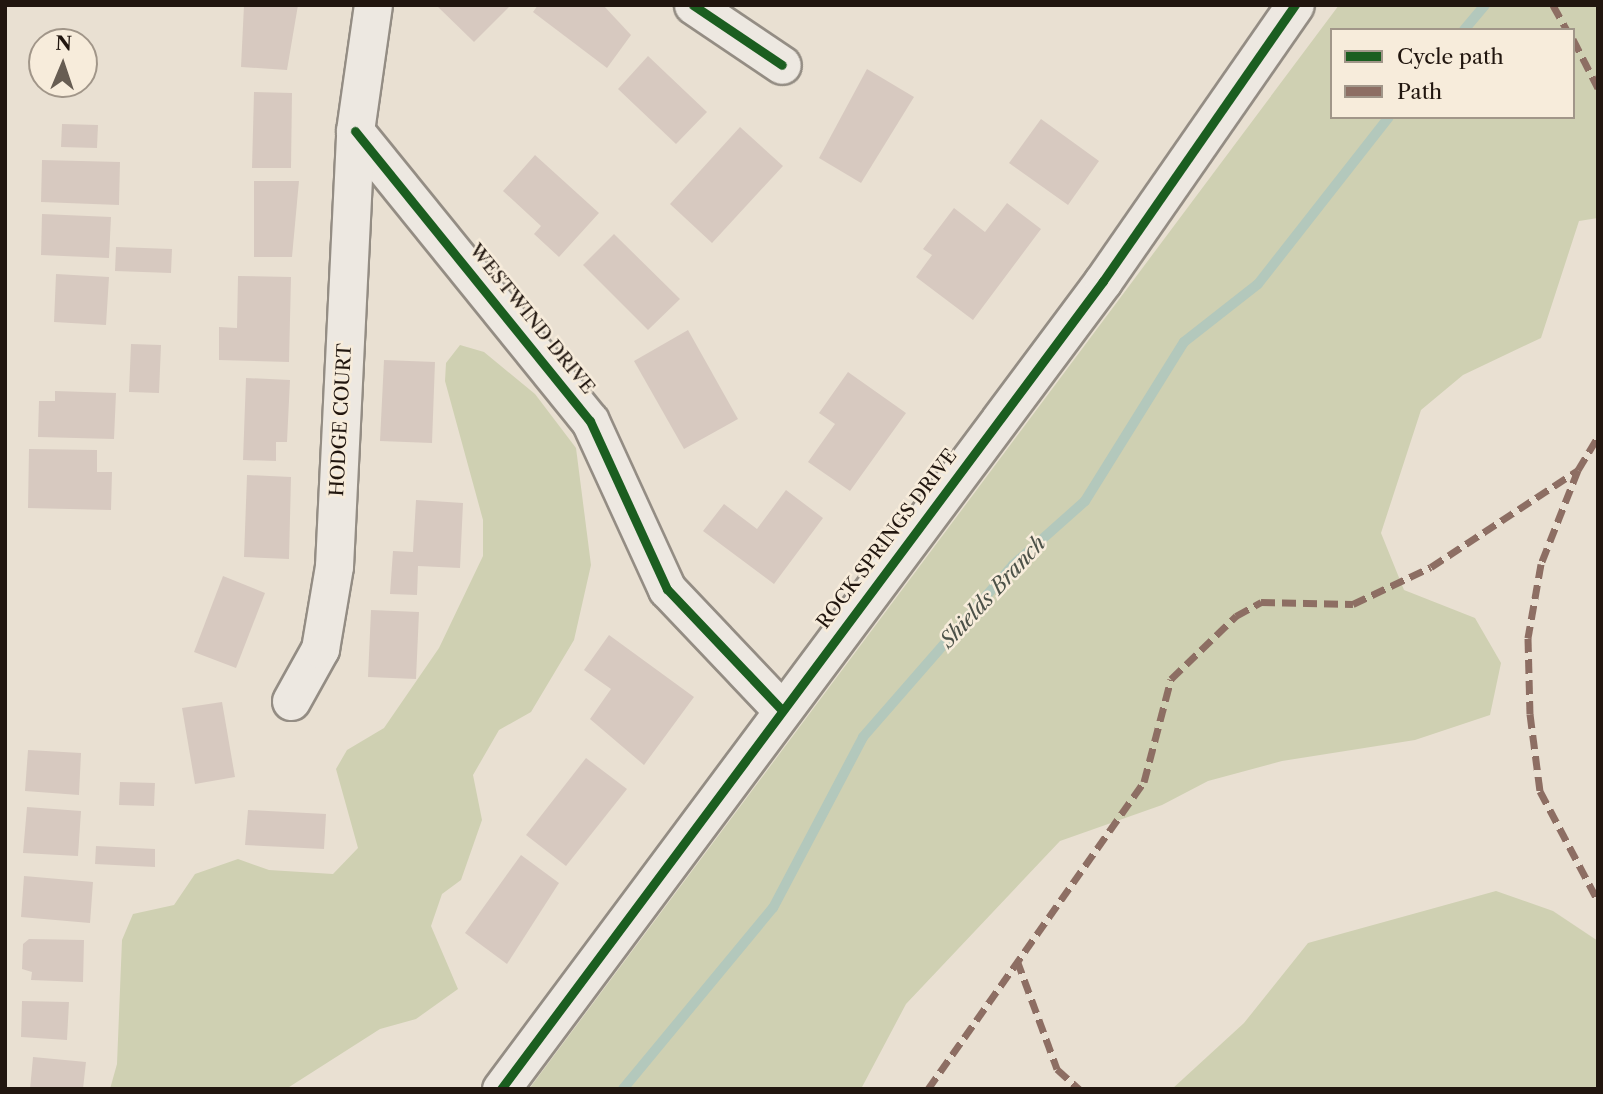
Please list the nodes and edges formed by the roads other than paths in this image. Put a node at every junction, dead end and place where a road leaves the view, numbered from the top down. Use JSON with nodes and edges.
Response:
{"nodes":[{"id":1,"x":373,"y":5,"type":"edge"},
{"id":2,"x":692,"y":5,"type":"edge"},
{"id":3,"x":1296,"y":5,"type":"edge"},
{"id":4,"x":782,"y":65,"type":"dead end"},
{"id":5,"x":355,"y":131,"type":"junction"},
{"id":6,"x":291,"y":701,"type":"dead end"},
{"id":7,"x":781,"y":709,"type":"junction"},
{"id":8,"x":501,"y":1089,"type":"edge"}],
"edges":[{"from":1,"to":5,"type":"street"},
{"from":2,"to":4,"type":"street"},
{"from":3,"to":7,"type":"street","name":"ROCK SPRINGS DRIVE"},
{"from":5,"to":6,"type":"street","name":"HODGE COURT"},
{"from":5,"to":7,"type":"street","name":"WESTWIND DRIVE"},
{"from":7,"to":8,"type":"street","name":"ROCK SPRINGS DRIVE"}]}
